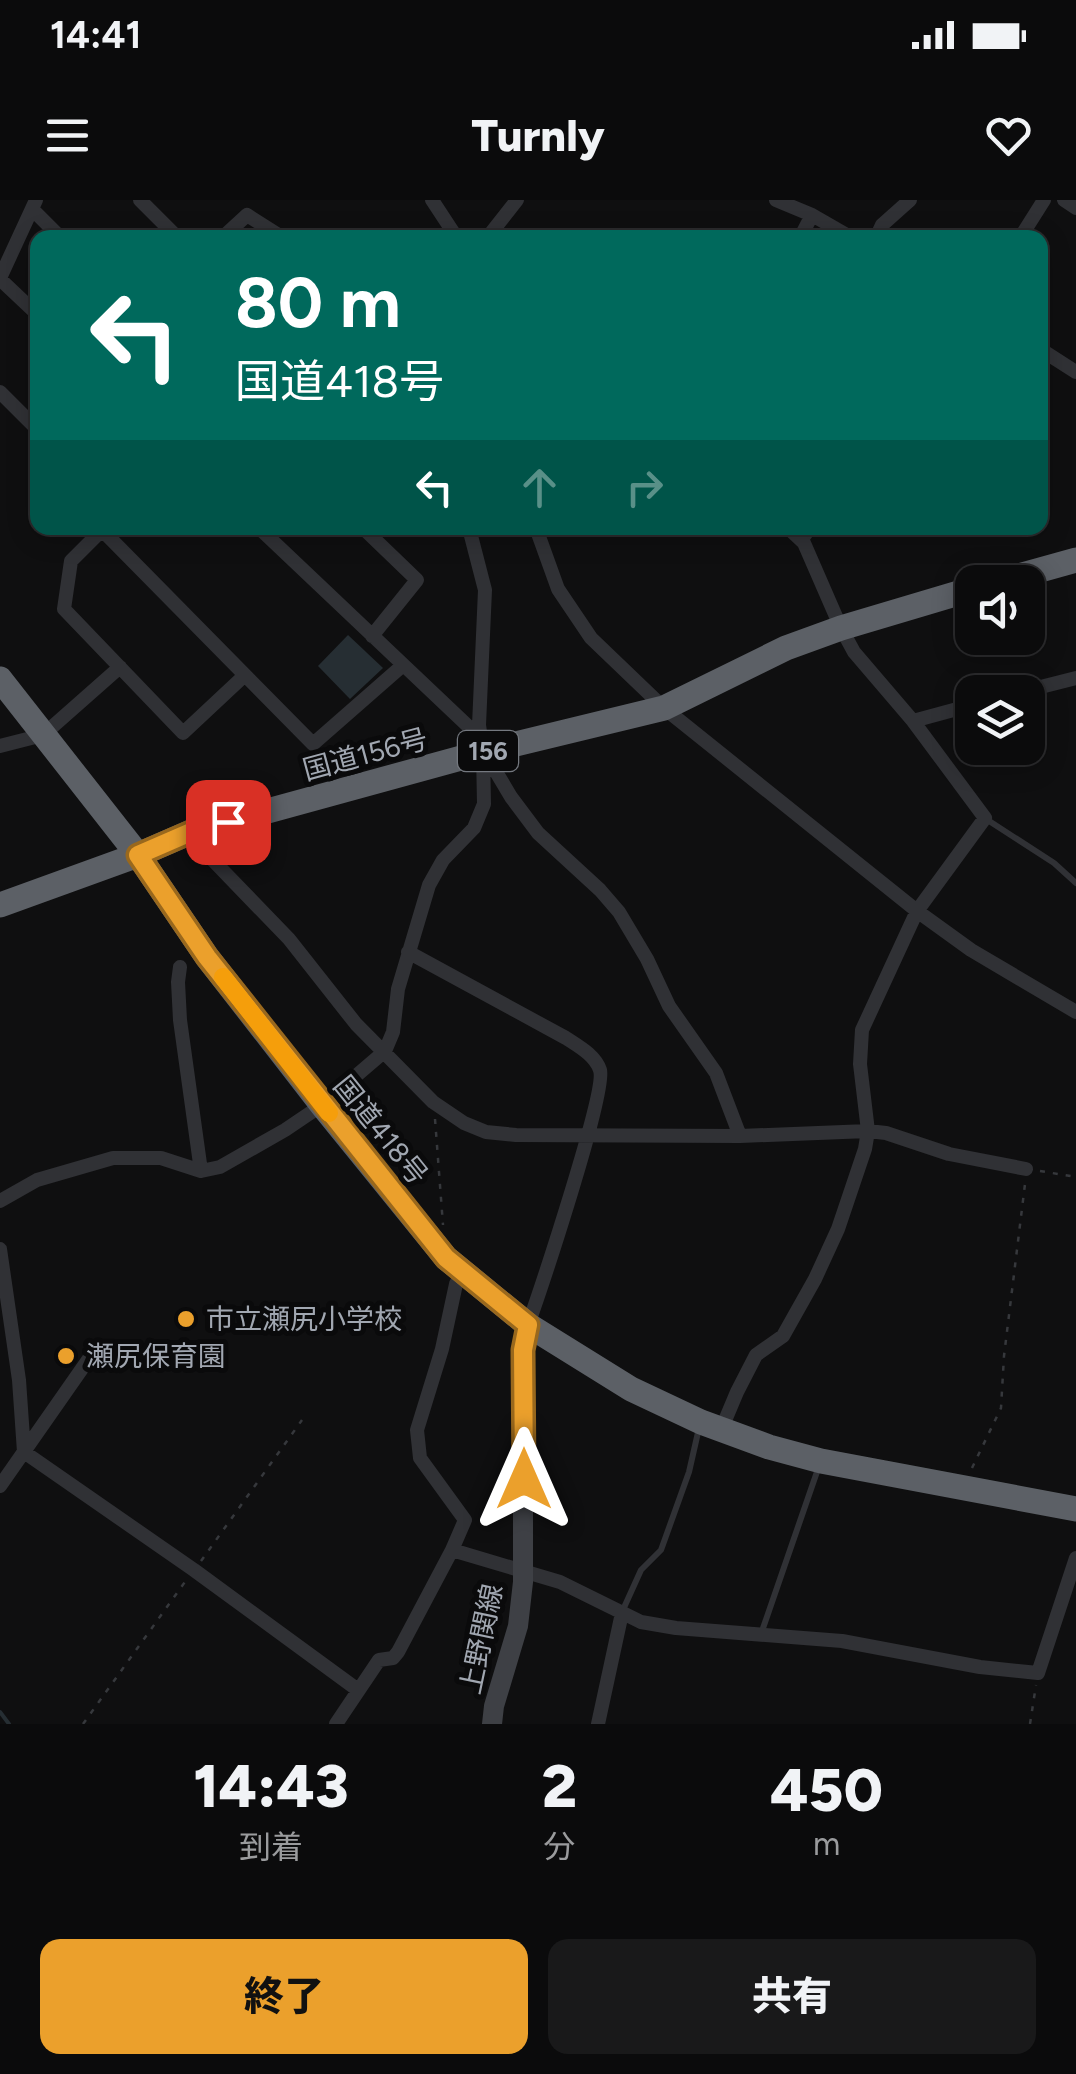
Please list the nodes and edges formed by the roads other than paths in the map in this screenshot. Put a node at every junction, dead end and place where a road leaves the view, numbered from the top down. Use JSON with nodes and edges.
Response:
{"nodes":[{"id":1,"x":140,"y":200,"type":"edge"},
{"id":2,"x":432,"y":200,"type":"edge"},
{"id":3,"x":518,"y":200,"type":"edge"},
{"id":4,"x":776,"y":200,"type":"edge"},
{"id":5,"x":910,"y":200,"type":"edge"},
{"id":6,"x":1044,"y":200,"type":"edge"},
{"id":7,"x":1064,"y":200,"type":"edge"},
{"id":8,"x":34,"y":205,"type":"edge"},
{"id":9,"x":1076,"y":207,"type":"edge"},
{"id":10,"x":812,"y":215,"type":"junction"},
{"id":11,"x":54,"y":230,"type":"edge"},
{"id":12,"x":170,"y":230,"type":"edge"},
{"id":13,"x":230,"y":230,"type":"edge"},
{"id":14,"x":271,"y":230,"type":"edge"},
{"id":15,"x":453,"y":230,"type":"edge"},
{"id":16,"x":494,"y":230,"type":"edge"},
{"id":17,"x":804,"y":230,"type":"edge"},
{"id":18,"x":838,"y":230,"type":"edge"},
{"id":19,"x":880,"y":230,"type":"edge"},
{"id":20,"x":1025,"y":230,"type":"edge"},
{"id":21,"x":0,"y":278,"type":"edge"},
{"id":22,"x":30,"y":307,"type":"edge"},
{"id":23,"x":1048,"y":354,"type":"edge"},
{"id":24,"x":1076,"y":372,"type":"edge"},
{"id":25,"x":0,"y":392,"type":"edge"},
{"id":26,"x":30,"y":422,"type":"edge"},
{"id":27,"x":97,"y":535,"type":"edge"},
{"id":28,"x":109,"y":535,"type":"edge"},
{"id":29,"x":266,"y":535,"type":"edge"},
{"id":30,"x":370,"y":535,"type":"edge"},
{"id":31,"x":471,"y":535,"type":"edge"},
{"id":32,"x":539,"y":535,"type":"edge"},
{"id":33,"x":795,"y":535,"type":"edge"},
{"id":34,"x":809,"y":535,"type":"edge"},
{"id":35,"x":804,"y":543,"type":"junction"},
{"id":36,"x":1076,"y":560,"type":"edge"},
{"id":37,"x":1045,"y":569,"type":"edge"},
{"id":38,"x":955,"y":595,"type":"edge"},
{"id":39,"x":840,"y":628,"type":"junction"},
{"id":40,"x":372,"y":636,"type":"junction"},
{"id":41,"x":402,"y":666,"type":"junction"},
{"id":42,"x":120,"y":667,"type":"junction"},
{"id":43,"x":245,"y":675,"type":"junction"},
{"id":44,"x":1076,"y":678,"type":"edge"},
{"id":45,"x":0,"y":680,"type":"edge"},
{"id":46,"x":1045,"y":686,"type":"edge"},
{"id":47,"x":664,"y":708,"type":"junction"},
{"id":48,"x":955,"y":710,"type":"edge"},
{"id":49,"x":913,"y":721,"type":"junction"},
{"id":50,"x":42,"y":735,"type":"junction"},
{"id":51,"x":0,"y":746,"type":"edge"},
{"id":52,"x":484,"y":752,"type":"junction"},
{"id":53,"x":985,"y":818,"type":"junction"},
{"id":54,"x":191,"y":832,"type":"junction"},
{"id":55,"x":138,"y":855,"type":"junction"},
{"id":56,"x":1076,"y":883,"type":"edge"},
{"id":57,"x":0,"y":905,"type":"edge"},
{"id":58,"x":917,"y":911,"type":"junction"},
{"id":59,"x":408,"y":952,"type":"junction"},
{"id":60,"x":180,"y":966,"type":"dead end"},
{"id":61,"x":1076,"y":1012,"type":"edge"},
{"id":62,"x":384,"y":1051,"type":"junction"},
{"id":63,"x":322,"y":1105,"type":"junction"},
{"id":64,"x":868,"y":1131,"type":"junction"},
{"id":65,"x":587,"y":1135,"type":"junction"},
{"id":66,"x":740,"y":1136,"type":"junction"},
{"id":67,"x":1026,"y":1170,"type":"road end"},
{"id":68,"x":201,"y":1171,"type":"junction"},
{"id":69,"x":0,"y":1201,"type":"edge"},
{"id":70,"x":0,"y":1249,"type":"edge"},
{"id":71,"x":454,"y":1265,"type":"junction"},
{"id":72,"x":1,"y":1277,"type":"edge"},
{"id":73,"x":528,"y":1325,"type":"junction"},
{"id":74,"x":95,"y":1350,"type":"dead end"},
{"id":75,"x":711,"y":1426,"type":"junction"},
{"id":76,"x":24,"y":1452,"type":"junction"},
{"id":77,"x":821,"y":1462,"type":"junction"},
{"id":78,"x":0,"y":1486,"type":"edge"},
{"id":79,"x":1076,"y":1508,"type":"edge"},
{"id":80,"x":452,"y":1550,"type":"junction"},
{"id":81,"x":1076,"y":1558,"type":"edge"},
{"id":82,"x":523,"y":1571,"type":"junction"},
{"id":83,"x":622,"y":1613,"type":"junction"},
{"id":84,"x":760,"y":1635,"type":"junction"},
{"id":85,"x":358,"y":1690,"type":"junction"},
{"id":86,"x":336,"y":1724,"type":"edge"},
{"id":87,"x":492,"y":1724,"type":"edge"},
{"id":88,"x":598,"y":1724,"type":"edge"}],
"edges":[{"from":1,"to":12,"type":"street"},
{"from":2,"to":15,"type":"street"},
{"from":3,"to":16,"type":"street"},
{"from":4,"to":10,"type":"street"},
{"from":5,"to":19,"type":"street"},
{"from":6,"to":20,"type":"street"},
{"from":7,"to":9,"type":"street"},
{"from":8,"to":11,"type":"street"},
{"from":8,"to":21,"type":"street"},
{"from":10,"to":17,"type":"street"},
{"from":10,"to":18,"type":"street"},
{"from":13,"to":14,"type":"street"},
{"from":21,"to":22,"type":"street"},
{"from":23,"to":24,"type":"street"},
{"from":25,"to":26,"type":"street"},
{"from":27,"to":42,"type":"street"},
{"from":28,"to":43,"type":"street"},
{"from":29,"to":40,"type":"street"},
{"from":30,"to":40,"type":"street"},
{"from":31,"to":52,"type":"street"},
{"from":32,"to":47,"type":"street"},
{"from":33,"to":35,"type":"street"},
{"from":34,"to":35,"type":"lane"},
{"from":35,"to":39,"type":"street"},
{"from":36,"to":37,"type":"highway"},
{"from":38,"to":39,"type":"highway","name":"国道156号","number":"156"},
{"from":39,"to":47,"type":"highway","name":"国道156号","number":"156"},
{"from":39,"to":49,"type":"street"},
{"from":40,"to":41,"type":"street"},
{"from":41,"to":43,"type":"street"},
{"from":41,"to":52,"type":"street"},
{"from":42,"to":43,"type":"street"},
{"from":42,"to":50,"type":"street"},
{"from":44,"to":46,"type":"street"},
{"from":45,"to":50,"type":"highway","name":"国道418号"},
{"from":47,"to":52,"type":"highway","name":"国道156号","number":"156"},
{"from":47,"to":58,"type":"street"},
{"from":48,"to":49,"type":"street"},
{"from":49,"to":53,"type":"street"},
{"from":50,"to":51,"type":"street"},
{"from":50,"to":55,"type":"highway","name":"国道418号"},
{"from":52,"to":54,"type":"highway","name":"国道156号","number":"156"},
{"from":52,"to":59,"type":"street"},
{"from":52,"to":66,"type":"street"},
{"from":53,"to":56,"type":"lane"},
{"from":53,"to":58,"type":"street"},
{"from":54,"to":55,"type":"highway","name":"国道156号","number":"156"},
{"from":54,"to":62,"type":"street"},
{"from":55,"to":57,"type":"highway","name":"国道156号","number":"156"},
{"from":55,"to":63,"type":"highway","name":"国道418号"},
{"from":58,"to":61,"type":"street"},
{"from":58,"to":64,"type":"street"},
{"from":59,"to":62,"type":"street"},
{"from":59,"to":65,"type":"street"},
{"from":60,"to":68,"type":"street"},
{"from":62,"to":63,"type":"street"},
{"from":62,"to":65,"type":"street"},
{"from":63,"to":68,"type":"street"},
{"from":63,"to":71,"type":"highway","name":"国道418号"},
{"from":64,"to":66,"type":"street"},
{"from":64,"to":67,"type":"street"},
{"from":64,"to":75,"type":"street"},
{"from":65,"to":66,"type":"street"},
{"from":65,"to":73,"type":"street"},
{"from":68,"to":69,"type":"street"},
{"from":70,"to":72,"type":"street"},
{"from":71,"to":73,"type":"highway","name":"国道418号"},
{"from":71,"to":80,"type":"street"},
{"from":72,"to":76,"type":"street"},
{"from":73,"to":75,"type":"highway","name":"国道418号"},
{"from":73,"to":82,"type":"main road","name":"上野関線"},
{"from":74,"to":76,"type":"street"},
{"from":75,"to":77,"type":"highway","name":"国道418号"},
{"from":75,"to":83,"type":"lane"},
{"from":76,"to":78,"type":"street"},
{"from":76,"to":85,"type":"street"},
{"from":77,"to":79,"type":"highway","name":"国道418号"},
{"from":77,"to":84,"type":"lane"},
{"from":80,"to":82,"type":"street"},
{"from":80,"to":85,"type":"street"},
{"from":81,"to":84,"type":"street"},
{"from":82,"to":83,"type":"street"},
{"from":82,"to":87,"type":"main road","name":"上野関線"},
{"from":83,"to":84,"type":"street"},
{"from":83,"to":88,"type":"street"},
{"from":85,"to":86,"type":"street"}]}
